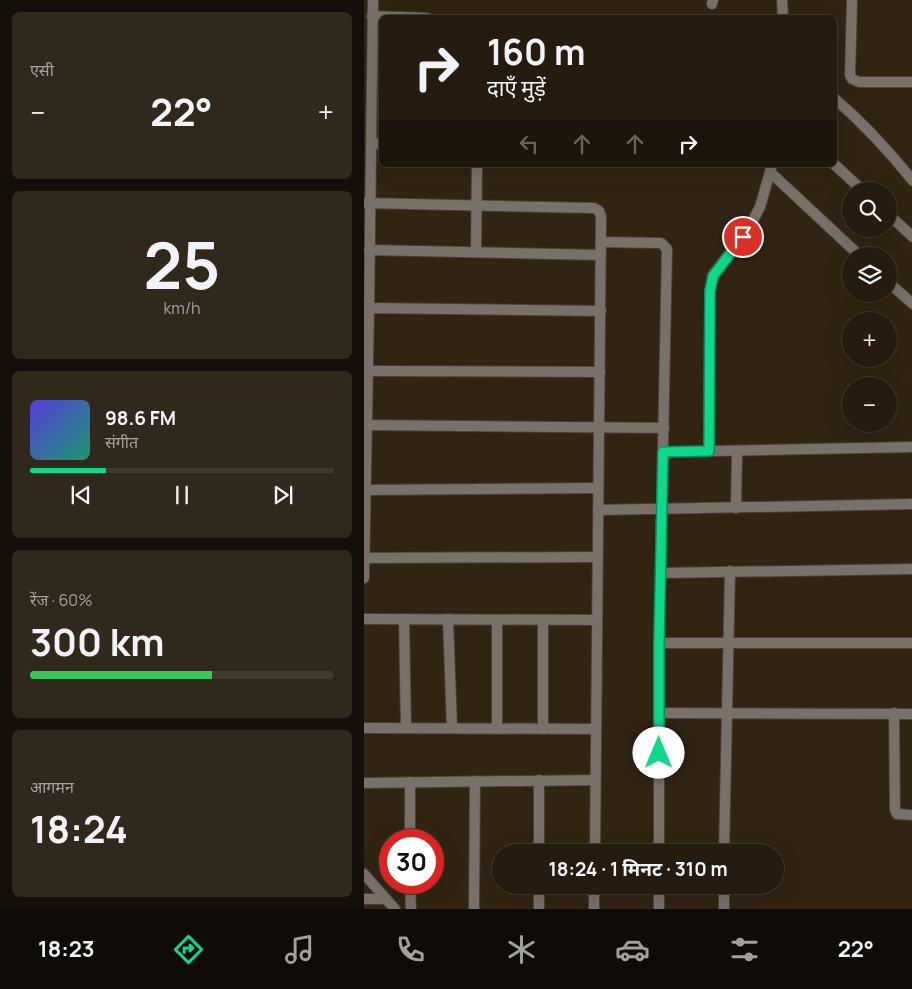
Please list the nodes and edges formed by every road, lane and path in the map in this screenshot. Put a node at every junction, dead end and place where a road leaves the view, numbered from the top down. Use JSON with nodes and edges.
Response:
{"nodes":[{"id":1,"x":372,"y":0,"type":"edge"},
{"id":2,"x":782,"y":0,"type":"edge"},
{"id":3,"x":852,"y":0,"type":"edge"},
{"id":4,"x":783,"y":15,"type":"edge"},
{"id":5,"x":372,"y":16,"type":"junction"},
{"id":6,"x":379,"y":16,"type":"edge"},
{"id":7,"x":376,"y":82,"type":"edge"},
{"id":8,"x":912,"y":82,"type":"edge"},
{"id":9,"x":837,"y":100,"type":"edge"},
{"id":10,"x":376,"y":143,"type":"edge"},
{"id":11,"x":477,"y":167,"type":"edge"},
{"id":12,"x":837,"y":167,"type":"edge"},
{"id":13,"x":771,"y":169,"type":"edge"},
{"id":14,"x":912,"y":181,"type":"edge"},
{"id":15,"x":853,"y":182,"type":"edge"},
{"id":16,"x":367,"y":203,"type":"edge"},
{"id":17,"x":476,"y":204,"type":"junction"},
{"id":18,"x":897,"y":223,"type":"edge"},
{"id":19,"x":912,"y":237,"type":"edge"},
{"id":20,"x":601,"y":242,"type":"junction"},
{"id":21,"x":851,"y":247,"type":"edge"},
{"id":22,"x":370,"y":250,"type":"junction"},
{"id":23,"x":476,"y":252,"type":"junction"},
{"id":24,"x":601,"y":255,"type":"junction"},
{"id":25,"x":897,"y":290,"type":"edge"},
{"id":26,"x":912,"y":304,"type":"edge"},
{"id":27,"x":370,"y":308,"type":"junction"},
{"id":28,"x":601,"y":312,"type":"junction"},
{"id":29,"x":368,"y":371,"type":"junction"},
{"id":30,"x":600,"y":372,"type":"junction"},
{"id":31,"x":366,"y":425,"type":"edge"},
{"id":32,"x":598,"y":428,"type":"junction"},
{"id":33,"x":664,"y":428,"type":"junction"},
{"id":34,"x":912,"y":447,"type":"edge"},
{"id":35,"x":709,"y":451,"type":"junction"},
{"id":36,"x":736,"y":451,"type":"junction"},
{"id":37,"x":663,"y":452,"type":"junction"},
{"id":38,"x":598,"y":488,"type":"junction"},
{"id":39,"x":366,"y":490,"type":"junction"},
{"id":40,"x":912,"y":504,"type":"edge"},
{"id":41,"x":736,"y":508,"type":"junction"},
{"id":42,"x":662,"y":509,"type":"junction"},
{"id":43,"x":598,"y":510,"type":"junction"},
{"id":44,"x":597,"y":557,"type":"junction"},
{"id":45,"x":364,"y":558,"type":"edge"},
{"id":46,"x":912,"y":569,"type":"edge"},
{"id":47,"x":730,"y":571,"type":"junction"},
{"id":48,"x":661,"y":573,"type":"junction"},
{"id":49,"x":364,"y":578,"type":"edge"},
{"id":50,"x":364,"y":619,"type":"edge"},
{"id":51,"x":404,"y":619,"type":"junction"},
{"id":52,"x":448,"y":619,"type":"junction"},
{"id":53,"x":497,"y":620,"type":"junction"},
{"id":54,"x":543,"y":620,"type":"junction"},
{"id":55,"x":597,"y":620,"type":"junction"},
{"id":56,"x":659,"y":643,"type":"junction"},
{"id":57,"x":728,"y":643,"type":"junction"},
{"id":58,"x":912,"y":643,"type":"edge"},
{"id":59,"x":659,"y":713,"type":"junction"},
{"id":60,"x":726,"y":713,"type":"junction"},
{"id":61,"x":894,"y":714,"type":"junction"},
{"id":62,"x":912,"y":714,"type":"edge"},
{"id":63,"x":364,"y":728,"type":"edge"},
{"id":64,"x":406,"y":728,"type":"junction"},
{"id":65,"x":452,"y":728,"type":"junction"},
{"id":66,"x":497,"y":728,"type":"junction"},
{"id":67,"x":544,"y":729,"type":"junction"},
{"id":68,"x":596,"y":729,"type":"junction"},
{"id":69,"x":539,"y":780,"type":"junction"},
{"id":70,"x":595,"y":780,"type":"junction"},
{"id":71,"x":475,"y":781,"type":"junction"},
{"id":72,"x":410,"y":782,"type":"junction"},
{"id":73,"x":364,"y":783,"type":"edge"},
{"id":74,"x":912,"y":815,"type":"edge"},
{"id":75,"x":410,"y":829,"type":"edge"},
{"id":76,"x":539,"y":844,"type":"edge"},
{"id":77,"x":595,"y":844,"type":"edge"},
{"id":78,"x":659,"y":844,"type":"edge"},
{"id":79,"x":724,"y":844,"type":"edge"},
{"id":80,"x":364,"y":874,"type":"edge"},
{"id":81,"x":410,"y":894,"type":"edge"},
{"id":82,"x":539,"y":894,"type":"edge"},
{"id":83,"x":594,"y":894,"type":"edge"},
{"id":84,"x":659,"y":894,"type":"edge"},
{"id":85,"x":724,"y":894,"type":"edge"},
{"id":86,"x":364,"y":899,"type":"edge"},
{"id":87,"x":386,"y":899,"type":"junction"},
{"id":88,"x":395,"y":909,"type":"edge"},
{"id":89,"x":411,"y":909,"type":"edge"},
{"id":90,"x":474,"y":909,"type":"edge"},
{"id":91,"x":539,"y":909,"type":"edge"},
{"id":92,"x":594,"y":909,"type":"edge"},
{"id":93,"x":659,"y":909,"type":"edge"},
{"id":94,"x":724,"y":909,"type":"edge"}],
"edges":[{"from":1,"to":5,"type":"street"},
{"from":2,"to":4,"type":"street"},
{"from":3,"to":8,"type":"street"},
{"from":5,"to":6,"type":"street"},
{"from":5,"to":7,"type":"street"},
{"from":7,"to":10,"type":"street"},
{"from":9,"to":14,"type":"street"},
{"from":10,"to":16,"type":"street"},
{"from":11,"to":17,"type":"street"},
{"from":12,"to":15,"type":"street"},
{"from":13,"to":21,"type":"street"},
{"from":13,"to":35,"type":"street"},
{"from":16,"to":17,"type":"street"},
{"from":16,"to":22,"type":"street"},
{"from":17,"to":20,"type":"street"},
{"from":17,"to":23,"type":"street"},
{"from":18,"to":19,"type":"street"},
{"from":20,"to":24,"type":"street"},
{"from":20,"to":33,"type":"street"},
{"from":22,"to":23,"type":"street"},
{"from":22,"to":27,"type":"street"},
{"from":23,"to":24,"type":"street"},
{"from":24,"to":28,"type":"street"},
{"from":25,"to":26,"type":"street"},
{"from":27,"to":28,"type":"street"},
{"from":27,"to":29,"type":"street"},
{"from":28,"to":30,"type":"street"},
{"from":29,"to":30,"type":"street"},
{"from":29,"to":31,"type":"street"},
{"from":30,"to":32,"type":"street"},
{"from":31,"to":32,"type":"street"},
{"from":31,"to":39,"type":"street"},
{"from":32,"to":33,"type":"street"},
{"from":32,"to":38,"type":"street"},
{"from":33,"to":37,"type":"street"},
{"from":34,"to":36,"type":"street"},
{"from":35,"to":36,"type":"street"},
{"from":35,"to":37,"type":"street"},
{"from":36,"to":41,"type":"street"},
{"from":37,"to":42,"type":"street"},
{"from":38,"to":39,"type":"street"},
{"from":38,"to":43,"type":"street"},
{"from":39,"to":45,"type":"street"},
{"from":40,"to":41,"type":"street"},
{"from":41,"to":42,"type":"street"},
{"from":42,"to":43,"type":"street"},
{"from":42,"to":48,"type":"street"},
{"from":43,"to":44,"type":"street"},
{"from":44,"to":45,"type":"street"},
{"from":44,"to":55,"type":"street"},
{"from":45,"to":49,"type":"street"},
{"from":46,"to":47,"type":"street"},
{"from":47,"to":48,"type":"street"},
{"from":47,"to":57,"type":"street"},
{"from":48,"to":56,"type":"street"},
{"from":50,"to":51,"type":"street"},
{"from":51,"to":52,"type":"street"},
{"from":51,"to":64,"type":"street"},
{"from":52,"to":53,"type":"street"},
{"from":52,"to":65,"type":"street"},
{"from":53,"to":54,"type":"street"},
{"from":53,"to":66,"type":"street"},
{"from":54,"to":55,"type":"street"},
{"from":54,"to":67,"type":"street"},
{"from":55,"to":68,"type":"street"},
{"from":56,"to":57,"type":"street"},
{"from":56,"to":59,"type":"street"},
{"from":57,"to":58,"type":"street"},
{"from":57,"to":60,"type":"street"},
{"from":59,"to":60,"type":"street"},
{"from":59,"to":78,"type":"street"},
{"from":60,"to":61,"type":"street"},
{"from":60,"to":79,"type":"street"},
{"from":61,"to":62,"type":"street"},
{"from":61,"to":74,"type":"street"},
{"from":63,"to":64,"type":"street"},
{"from":64,"to":65,"type":"street"},
{"from":65,"to":66,"type":"street"},
{"from":66,"to":67,"type":"street"},
{"from":67,"to":68,"type":"street"},
{"from":68,"to":70,"type":"street"},
{"from":69,"to":70,"type":"street"},
{"from":69,"to":71,"type":"street"},
{"from":69,"to":76,"type":"street"},
{"from":70,"to":77,"type":"street"},
{"from":71,"to":72,"type":"street"},
{"from":71,"to":90,"type":"street"},
{"from":72,"to":73,"type":"street"},
{"from":72,"to":75,"type":"street"},
{"from":80,"to":87,"type":"street"},
{"from":81,"to":89,"type":"street"},
{"from":82,"to":91,"type":"street"},
{"from":83,"to":92,"type":"street"},
{"from":84,"to":93,"type":"street"},
{"from":85,"to":94,"type":"street"},
{"from":86,"to":87,"type":"street"},
{"from":87,"to":88,"type":"street"}]}
